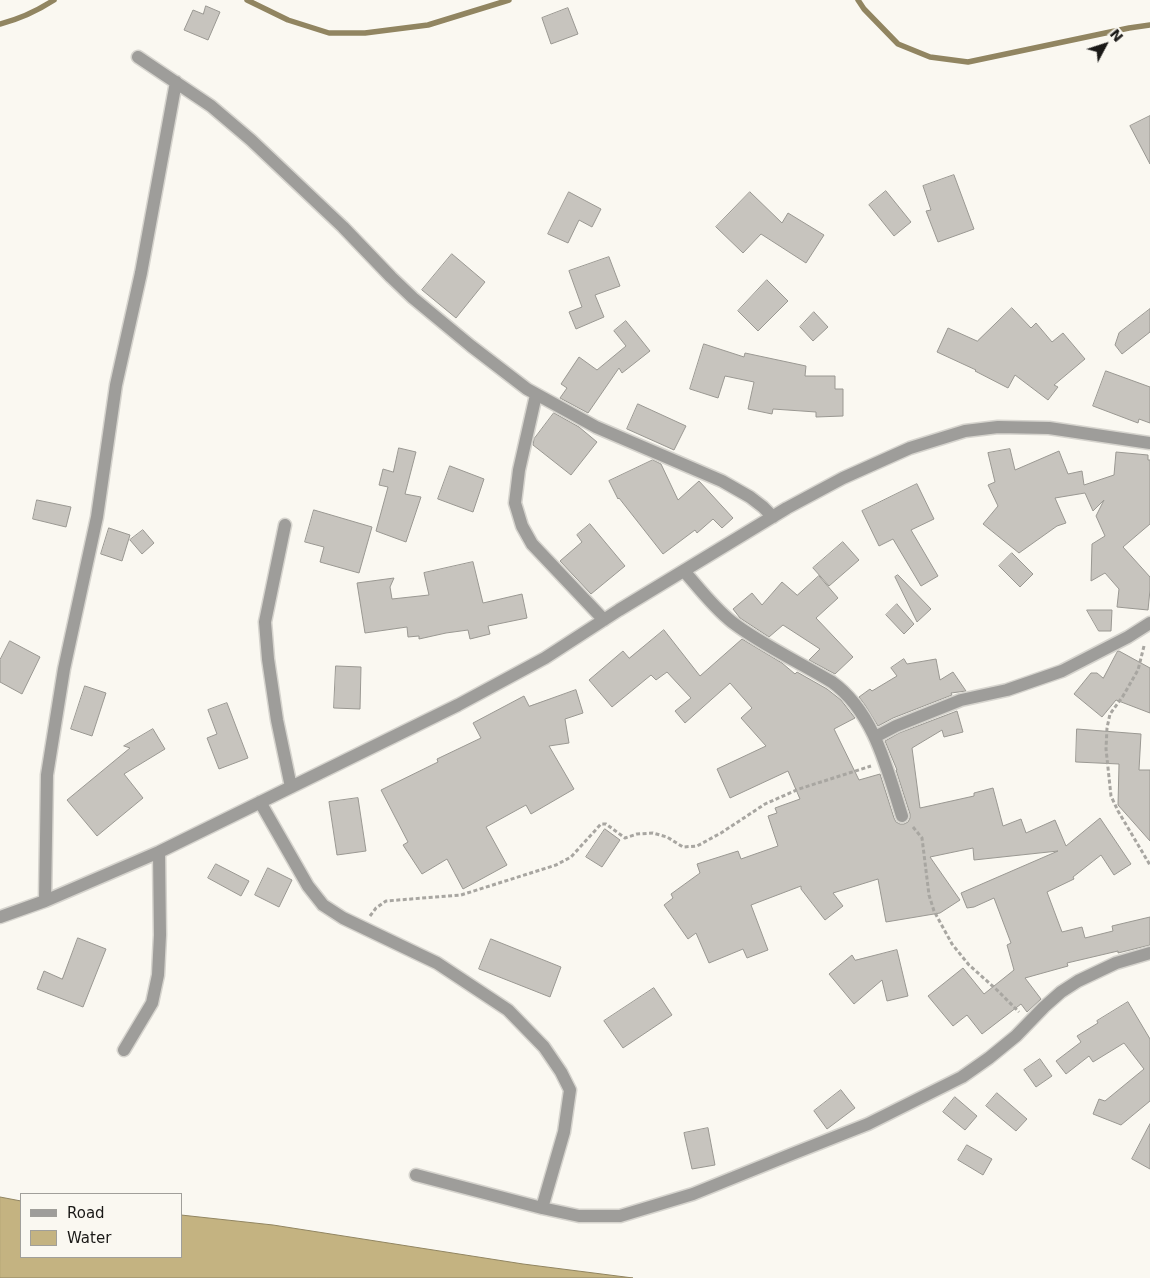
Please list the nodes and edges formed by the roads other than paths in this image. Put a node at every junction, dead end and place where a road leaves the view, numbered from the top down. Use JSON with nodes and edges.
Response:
{"nodes":[{"id":1,"x":138,"y":57,"type":"dead end"},
{"id":2,"x":176,"y":82,"type":"junction"},
{"id":3,"x":536,"y":395,"type":"junction"},
{"id":4,"x":1150,"y":443,"type":"edge"},
{"id":5,"x":773,"y":517,"type":"junction"},
{"id":6,"x":284,"y":525,"type":"dead end"},
{"id":7,"x":684,"y":571,"type":"junction"},
{"id":8,"x":604,"y":620,"type":"junction"},
{"id":9,"x":1150,"y":624,"type":"edge"},
{"id":10,"x":875,"y":737,"type":"junction"},
{"id":11,"x":291,"y":787,"type":"junction"},
{"id":12,"x":260,"y":802,"type":"junction"},
{"id":13,"x":902,"y":816,"type":"road end"},
{"id":14,"x":159,"y":852,"type":"junction"},
{"id":15,"x":45,"y":901,"type":"junction"},
{"id":16,"x":0,"y":917,"type":"edge"},
{"id":17,"x":1150,"y":953,"type":"edge"},
{"id":18,"x":124,"y":1050,"type":"dead end"},
{"id":19,"x":416,"y":1175,"type":"dead end"},
{"id":20,"x":542,"y":1208,"type":"junction"}],
"edges":[{"from":1,"to":2,"type":"street"},
{"from":2,"to":3,"type":"street"},
{"from":2,"to":15,"type":"street"},
{"from":3,"to":5,"type":"street"},
{"from":3,"to":8,"type":"street"},
{"from":4,"to":5,"type":"street"},
{"from":5,"to":7,"type":"street"},
{"from":6,"to":11,"type":"street"},
{"from":7,"to":8,"type":"street"},
{"from":7,"to":10,"type":"street"},
{"from":8,"to":11,"type":"street"},
{"from":9,"to":10,"type":"street"},
{"from":10,"to":13,"type":"street"},
{"from":11,"to":12,"type":"street"},
{"from":12,"to":14,"type":"street"},
{"from":12,"to":20,"type":"street"},
{"from":14,"to":15,"type":"street"},
{"from":14,"to":18,"type":"street"},
{"from":15,"to":16,"type":"street"},
{"from":17,"to":20,"type":"street"},
{"from":19,"to":20,"type":"street"}]}
